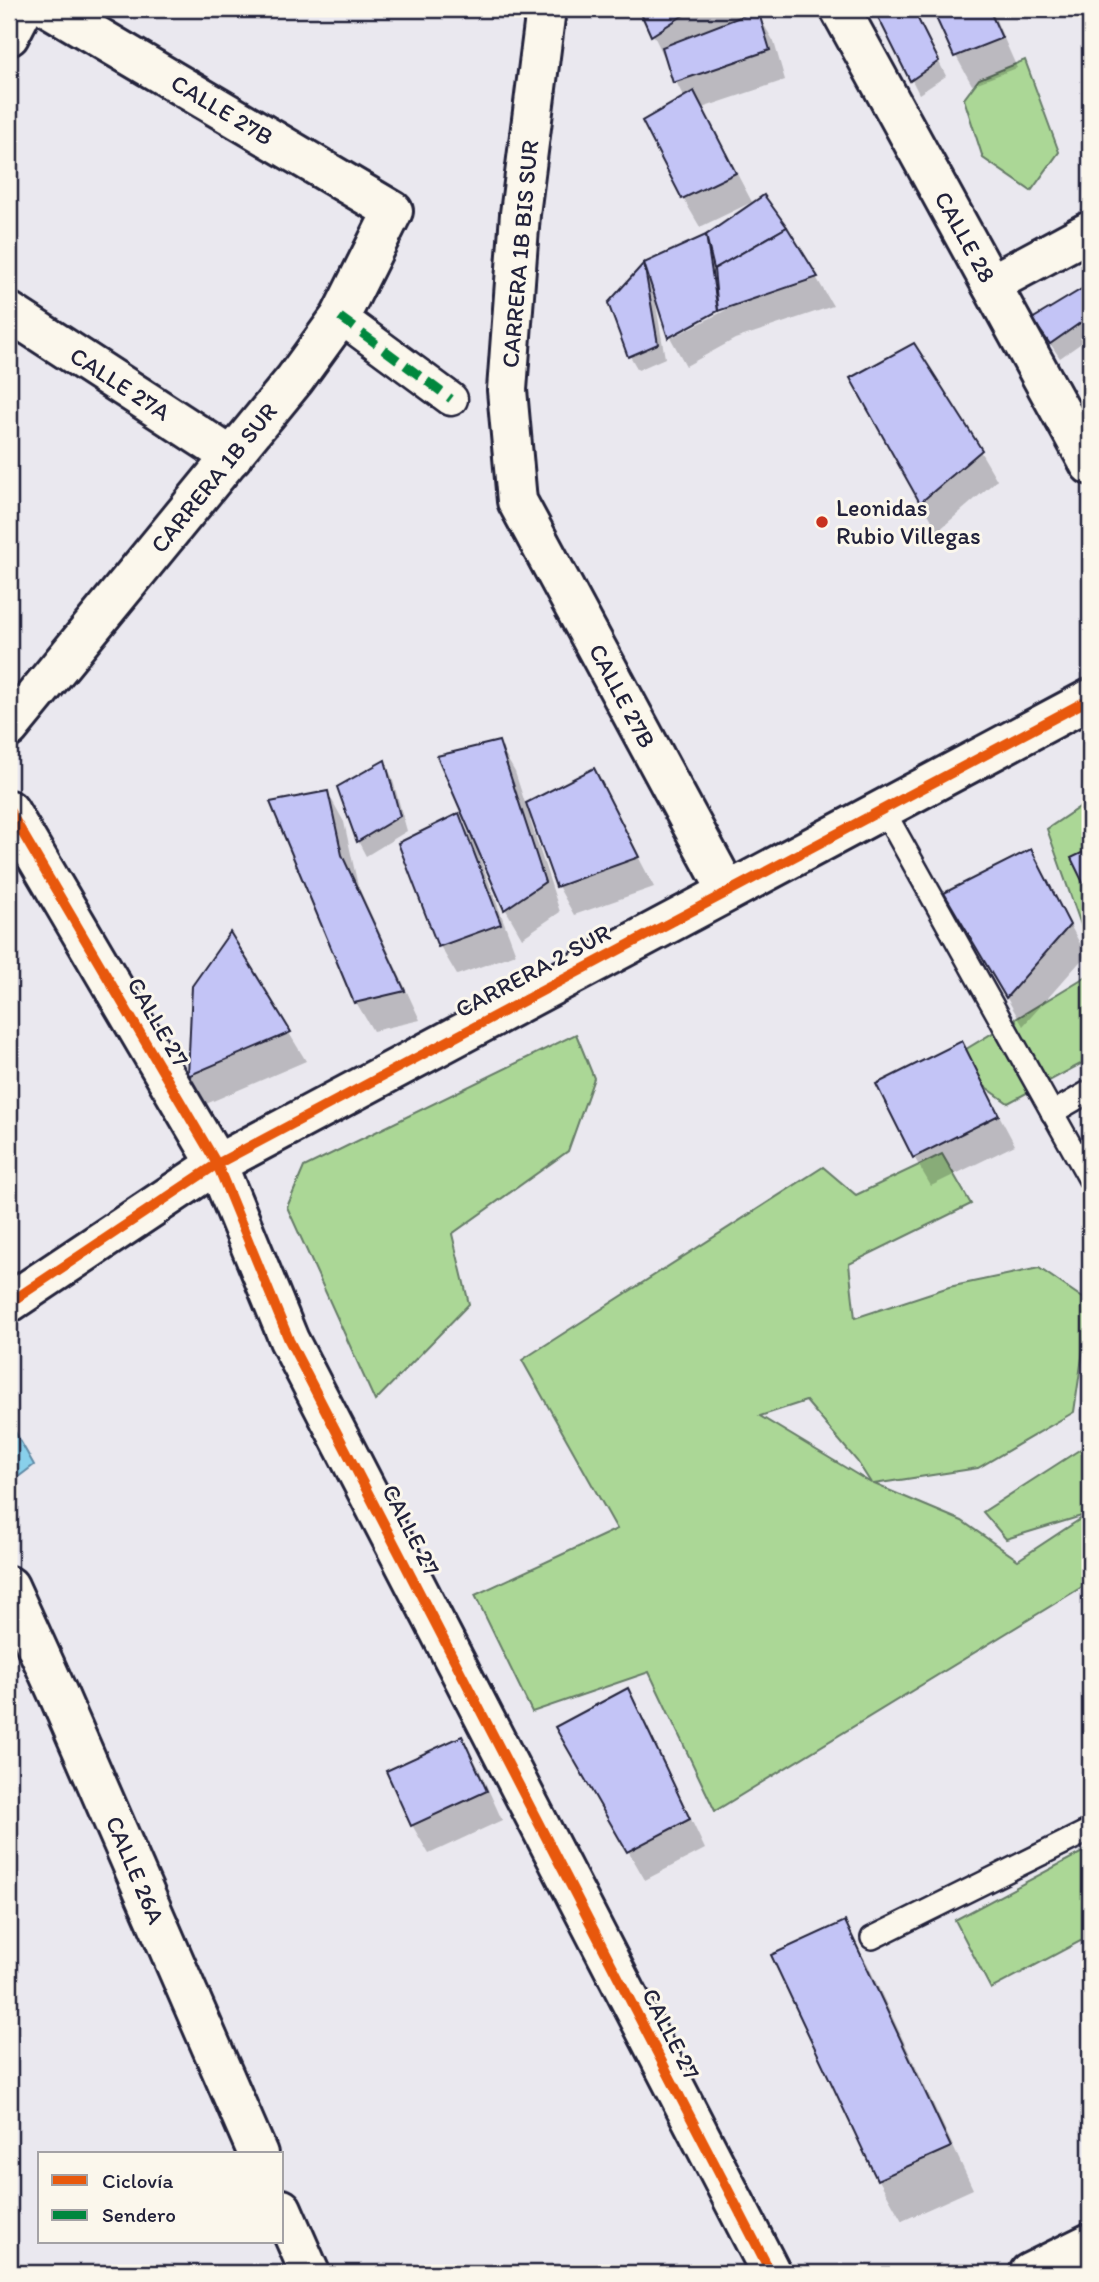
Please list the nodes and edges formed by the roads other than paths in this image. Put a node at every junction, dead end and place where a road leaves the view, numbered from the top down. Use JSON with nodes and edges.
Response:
{"nodes":[{"id":1,"x":23,"y":9,"type":"edge"},
{"id":2,"x":51,"y":9,"type":"edge"},
{"id":3,"x":546,"y":9,"type":"edge"},
{"id":4,"x":840,"y":9,"type":"edge"},
{"id":5,"x":9,"y":36,"type":"edge"},
{"id":6,"x":393,"y":211,"type":"joint"},
{"id":7,"x":1090,"y":231,"type":"edge"},
{"id":8,"x":991,"y":284,"type":"junction"},
{"id":9,"x":9,"y":312,"type":"edge"},
{"id":10,"x":340,"y":317,"type":"junction"},
{"id":11,"x":450,"y":398,"type":"dead end"},
{"id":12,"x":232,"y":457,"type":"junction"},
{"id":13,"x":1090,"y":465,"type":"edge"},
{"id":14,"x":517,"y":501,"type":"joint"},
{"id":15,"x":1090,"y":699,"type":"edge"},
{"id":16,"x":9,"y":728,"type":"edge"},
{"id":17,"x":883,"y":809,"type":"junction"},
{"id":18,"x":9,"y":810,"type":"edge"},
{"id":19,"x":727,"y":890,"type":"junction"},
{"id":20,"x":1090,"y":1091,"type":"edge"},
{"id":21,"x":1052,"y":1112,"type":"junction"},
{"id":22,"x":217,"y":1164,"type":"junction"},
{"id":23,"x":1090,"y":1180,"type":"edge"},
{"id":24,"x":9,"y":1303,"type":"edge"},
{"id":25,"x":9,"y":1586,"type":"edge"},
{"id":26,"x":1090,"y":1830,"type":"edge"},
{"id":27,"x":872,"y":1938,"type":"dead end"},
{"id":28,"x":257,"y":2152,"type":"edge"},
{"id":29,"x":284,"y":2214,"type":"edge"},
{"id":30,"x":1090,"y":2242,"type":"edge"},
{"id":31,"x":310,"y":2273,"type":"edge"},
{"id":32,"x":771,"y":2273,"type":"edge"},
{"id":33,"x":1029,"y":2273,"type":"edge"}],
"edges":[{"from":1,"to":5,"type":"street"},
{"from":2,"to":6,"type":"street","name":"CALLE 27B"},
{"from":3,"to":14,"type":"street","name":"CARRERA 1B BIS SUR"},
{"from":4,"to":8,"type":"street","name":"CALLE 28"},
{"from":6,"to":10,"type":"street","name":"CARRERA 1B SUR"},
{"from":7,"to":8,"type":"street"},
{"from":8,"to":13,"type":"street","name":"CALLE 28"},
{"from":9,"to":12,"type":"street","name":"CALLE 27A"},
{"from":10,"to":11,"type":"street"},
{"from":10,"to":12,"type":"street","name":"CARRERA 1B SUR"},
{"from":12,"to":16,"type":"street","name":"CARRERA 1B SUR"},
{"from":14,"to":19,"type":"street","name":"CALLE 27B"},
{"from":15,"to":17,"type":"street","name":"CARRERA 2 SUR"},
{"from":17,"to":19,"type":"street","name":"CARRERA 2 SUR"},
{"from":17,"to":21,"type":"lane"},
{"from":18,"to":22,"type":"street","name":"CALLE 27"},
{"from":19,"to":22,"type":"street","name":"CARRERA 2 SUR"},
{"from":20,"to":21,"type":"lane"},
{"from":21,"to":23,"type":"lane"},
{"from":22,"to":24,"type":"street","name":"CARRERA 2 SUR"},
{"from":22,"to":32,"type":"street","name":"CALLE 27"},
{"from":25,"to":28,"type":"street","name":"CALLE 26A"},
{"from":26,"to":27,"type":"lane"},
{"from":29,"to":31,"type":"street"},
{"from":30,"to":33,"type":"street"}]}
